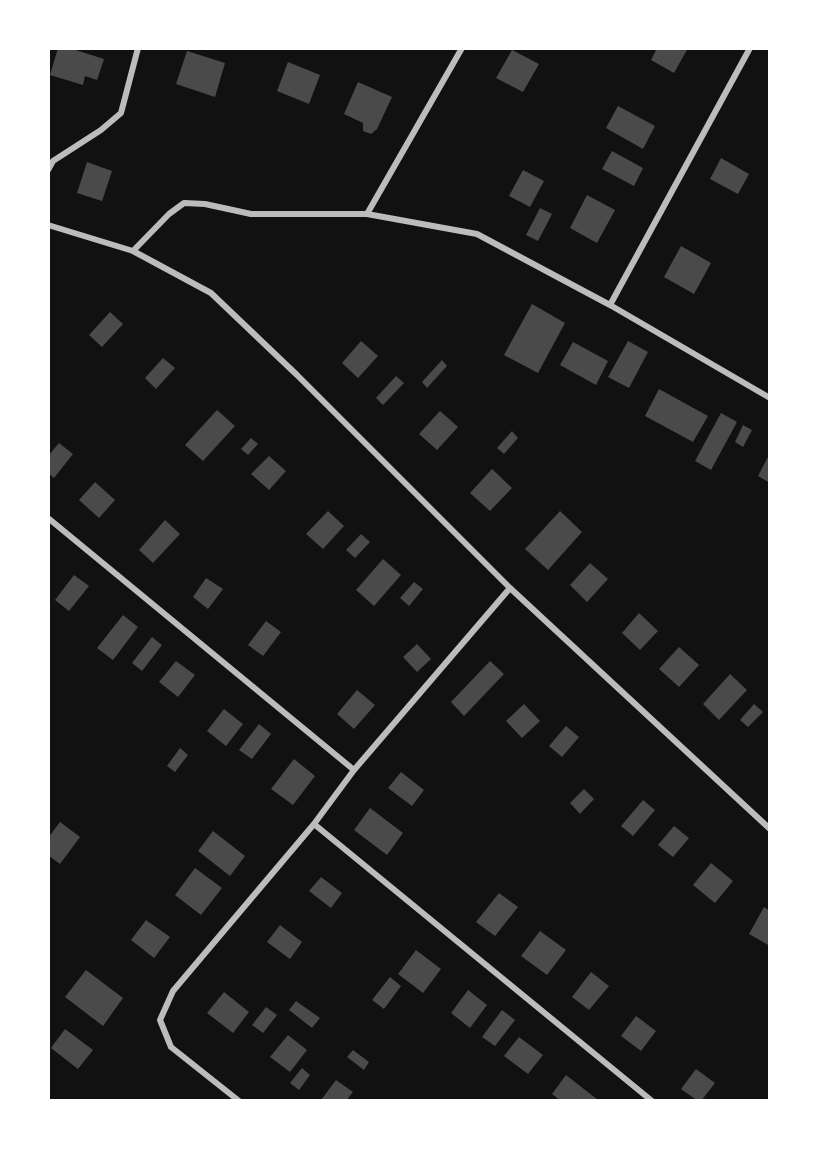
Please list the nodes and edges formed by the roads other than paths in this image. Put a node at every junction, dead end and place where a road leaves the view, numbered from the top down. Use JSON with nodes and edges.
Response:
{"nodes":[{"id":1,"x":138,"y":48,"type":"edge"},
{"id":2,"x":462,"y":48,"type":"edge"},
{"id":3,"x":750,"y":48,"type":"edge"},
{"id":4,"x":48,"y":170,"type":"edge"},
{"id":5,"x":367,"y":214,"type":"junction"},
{"id":6,"x":48,"y":225,"type":"edge"},
{"id":7,"x":133,"y":251,"type":"junction"},
{"id":8,"x":610,"y":305,"type":"junction"},
{"id":9,"x":770,"y":398,"type":"edge"},
{"id":10,"x":48,"y":518,"type":"edge"},
{"id":11,"x":510,"y":588,"type":"junction"},
{"id":12,"x":354,"y":770,"type":"junction"},
{"id":13,"x":315,"y":824,"type":"junction"},
{"id":14,"x":770,"y":829,"type":"edge"},
{"id":15,"x":239,"y":1101,"type":"edge"},
{"id":16,"x":652,"y":1101,"type":"edge"}],
"edges":[{"from":1,"to":4,"type":"street"},
{"from":2,"to":5,"type":"street"},
{"from":3,"to":8,"type":"street"},
{"from":5,"to":7,"type":"street"},
{"from":5,"to":8,"type":"street"},
{"from":6,"to":7,"type":"street"},
{"from":7,"to":11,"type":"street"},
{"from":8,"to":9,"type":"street"},
{"from":10,"to":12,"type":"street"},
{"from":11,"to":12,"type":"street"},
{"from":11,"to":14,"type":"street"},
{"from":12,"to":13,"type":"street"},
{"from":13,"to":15,"type":"street"},
{"from":13,"to":16,"type":"street"}]}
